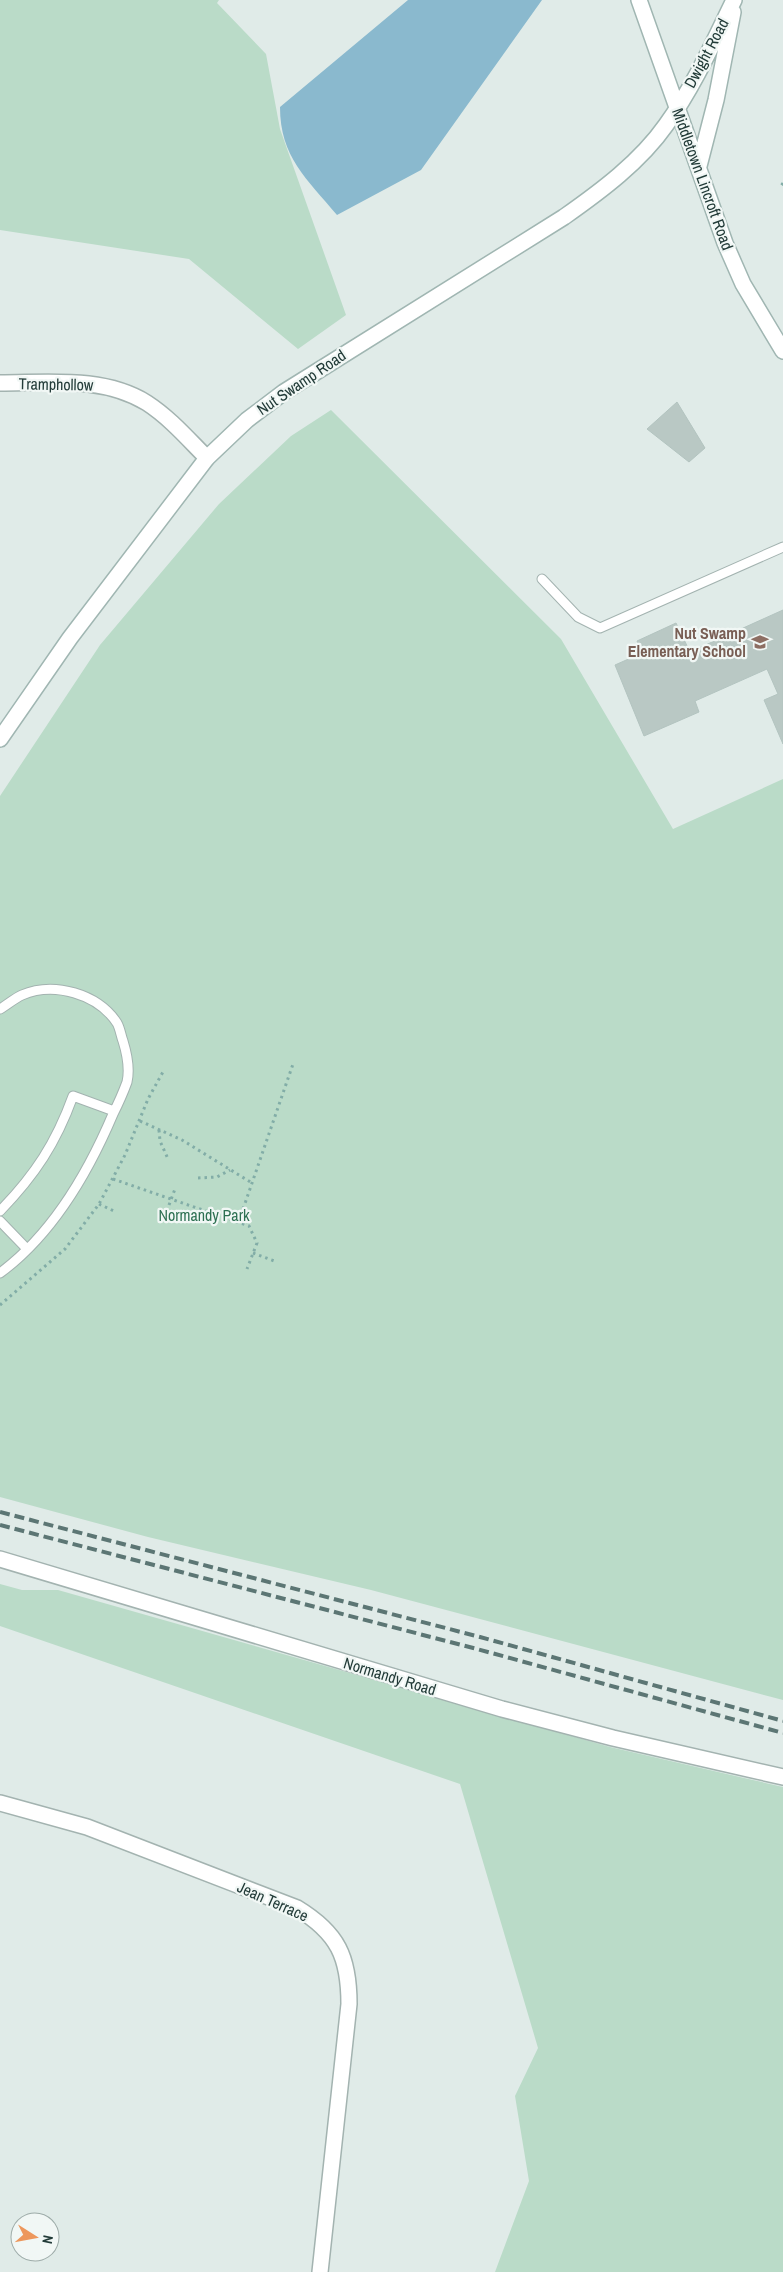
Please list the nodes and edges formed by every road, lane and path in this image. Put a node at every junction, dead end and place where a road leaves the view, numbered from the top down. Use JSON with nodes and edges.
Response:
{"nodes":[{"id":1,"x":639,"y":0,"type":"edge"},
{"id":2,"x":734,"y":0,"type":"edge"},
{"id":3,"x":678,"y":106,"type":"junction"},
{"id":4,"x":698,"y":166,"type":"junction"},
{"id":5,"x":783,"y":183,"type":"edge"},
{"id":6,"x":783,"y":187,"type":"edge"},
{"id":7,"x":783,"y":351,"type":"edge"},
{"id":8,"x":0,"y":383,"type":"edge"},
{"id":9,"x":207,"y":458,"type":"junction"},
{"id":10,"x":783,"y":548,"type":"edge"},
{"id":11,"x":542,"y":579,"type":"dead end"},
{"id":12,"x":0,"y":739,"type":"edge"},
{"id":13,"x":0,"y":1009,"type":"edge"},
{"id":14,"x":293,"y":1064,"type":"dead end"},
{"id":15,"x":164,"y":1070,"type":"dead end"},
{"id":16,"x":114,"y":1112,"type":"junction"},
{"id":17,"x":140,"y":1121,"type":"junction"},
{"id":18,"x":159,"y":1129,"type":"junction"},
{"id":19,"x":168,"y":1160,"type":"dead end"},
{"id":20,"x":230,"y":1170,"type":"junction"},
{"id":21,"x":198,"y":1178,"type":"dead end"},
{"id":22,"x":113,"y":1179,"type":"junction"},
{"id":23,"x":252,"y":1182,"type":"junction"},
{"id":24,"x":175,"y":1189,"type":"dead end"},
{"id":25,"x":171,"y":1199,"type":"junction"},
{"id":26,"x":99,"y":1204,"type":"junction"},
{"id":27,"x":169,"y":1205,"type":"dead end"},
{"id":28,"x":0,"y":1211,"type":"edge"},
{"id":29,"x":114,"y":1211,"type":"dead end"},
{"id":30,"x":241,"y":1215,"type":"dead end"},
{"id":31,"x":0,"y":1221,"type":"edge"},
{"id":32,"x":27,"y":1248,"type":"junction"},
{"id":33,"x":253,"y":1254,"type":"junction"},
{"id":34,"x":277,"y":1262,"type":"dead end"},
{"id":35,"x":247,"y":1269,"type":"dead end"},
{"id":36,"x":0,"y":1273,"type":"edge"},
{"id":37,"x":0,"y":1305,"type":"edge"},
{"id":38,"x":0,"y":1559,"type":"edge"},
{"id":39,"x":783,"y":1777,"type":"edge"},
{"id":40,"x":0,"y":1803,"type":"edge"},
{"id":41,"x":320,"y":2272,"type":"edge"}],
"edges":[{"from":1,"to":3,"type":"street","name":"Middletown Lincroft Road"},
{"from":2,"to":3,"type":"street","name":"Dwight Road"},
{"from":2,"to":4,"type":"street"},
{"from":3,"to":4,"type":"street","name":"Middletown Lincroft Road"},
{"from":3,"to":9,"type":"street","name":"Nut Swamp Road"},
{"from":4,"to":7,"type":"street","name":"Middletown Lincroft Road"},
{"from":5,"to":6,"type":"path"},
{"from":8,"to":9,"type":"street","name":"Tramphollow"},
{"from":9,"to":12,"type":"street","name":"Nut Swamp Road"},
{"from":10,"to":11,"type":"lane"},
{"from":13,"to":16,"type":"lane"},
{"from":14,"to":23,"type":"path"},
{"from":15,"to":17,"type":"path"},
{"from":16,"to":28,"type":"lane"},
{"from":16,"to":32,"type":"lane"},
{"from":17,"to":18,"type":"path"},
{"from":17,"to":22,"type":"path"},
{"from":18,"to":19,"type":"path"},
{"from":18,"to":20,"type":"path"},
{"from":20,"to":21,"type":"path"},
{"from":20,"to":23,"type":"path"},
{"from":22,"to":25,"type":"path"},
{"from":22,"to":26,"type":"path"},
{"from":23,"to":30,"type":"path"},
{"from":24,"to":25,"type":"path"},
{"from":25,"to":27,"type":"path"},
{"from":25,"to":33,"type":"path"},
{"from":26,"to":29,"type":"path"},
{"from":26,"to":37,"type":"path"},
{"from":31,"to":32,"type":"lane"},
{"from":32,"to":36,"type":"lane"},
{"from":33,"to":34,"type":"path"},
{"from":33,"to":35,"type":"path"},
{"from":38,"to":39,"type":"street","name":"Normandy Road"},
{"from":40,"to":41,"type":"street","name":"Jean Terrace"}]}
